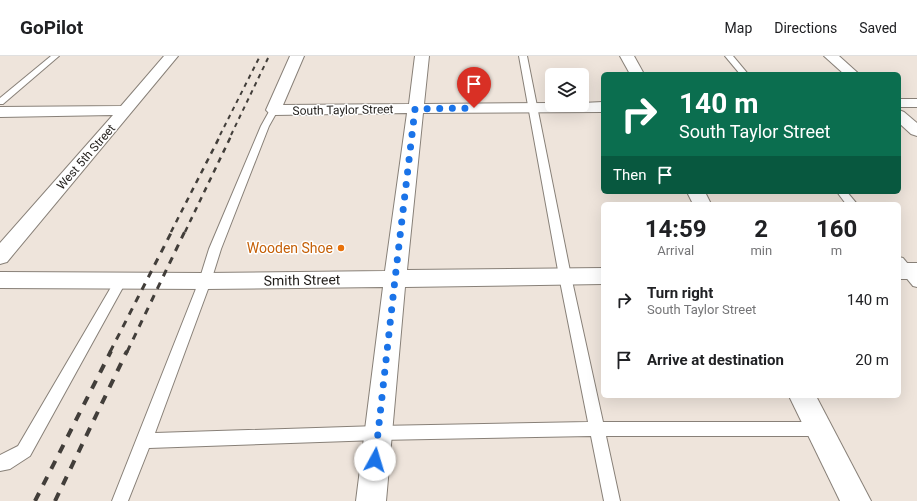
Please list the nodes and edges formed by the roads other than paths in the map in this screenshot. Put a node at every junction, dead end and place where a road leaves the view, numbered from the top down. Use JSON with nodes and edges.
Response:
{"nodes":[{"id":1,"x":55,"y":56,"type":"edge"},
{"id":2,"x":171,"y":56,"type":"edge"},
{"id":3,"x":297,"y":56,"type":"edge"},
{"id":4,"x":422,"y":56,"type":"edge"},
{"id":5,"x":523,"y":56,"type":"edge"},
{"id":6,"x":628,"y":56,"type":"edge"},
{"id":7,"x":729,"y":56,"type":"edge"},
{"id":8,"x":831,"y":56,"type":"edge"},
{"id":9,"x":636,"y":72,"type":"edge"},
{"id":10,"x":742,"y":72,"type":"edge"},
{"id":11,"x":850,"y":72,"type":"edge"},
{"id":12,"x":0,"y":102,"type":"edge"},
{"id":13,"x":901,"y":103,"type":"edge"},
{"id":14,"x":917,"y":103,"type":"edge"},
{"id":15,"x":601,"y":107,"type":"edge"},
{"id":16,"x":533,"y":108,"type":"junction"},
{"id":17,"x":415,"y":109,"type":"junction"},
{"id":18,"x":125,"y":110,"type":"junction"},
{"id":19,"x":274,"y":110,"type":"junction"},
{"id":20,"x":0,"y":112,"type":"edge"},
{"id":21,"x":901,"y":117,"type":"edge"},
{"id":22,"x":917,"y":131,"type":"edge"},
{"id":23,"x":844,"y":194,"type":"edge"},
{"id":24,"x":850,"y":202,"type":"edge"},
{"id":25,"x":0,"y":257,"type":"edge"},
{"id":26,"x":565,"y":276,"type":"junction"},
{"id":27,"x":601,"y":276,"type":"edge"},
{"id":28,"x":395,"y":279,"type":"junction"},
{"id":29,"x":0,"y":280,"type":"edge"},
{"id":30,"x":121,"y":280,"type":"junction"},
{"id":31,"x":205,"y":281,"type":"junction"},
{"id":32,"x":803,"y":398,"type":"edge"},
{"id":33,"x":598,"y":429,"type":"junction"},
{"id":34,"x":819,"y":429,"type":"junction"},
{"id":35,"x":378,"y":433,"type":"junction"},
{"id":36,"x":144,"y":441,"type":"junction"},
{"id":37,"x":0,"y":463,"type":"edge"},
{"id":38,"x":120,"y":501,"type":"edge"},
{"id":39,"x":371,"y":501,"type":"edge"},
{"id":40,"x":612,"y":501,"type":"edge"},
{"id":41,"x":856,"y":501,"type":"edge"}],
"edges":[{"from":1,"to":12,"type":"lane"},
{"from":2,"to":18,"type":"street","name":"West 5th Street"},
{"from":3,"to":19,"type":"street"},
{"from":4,"to":17,"type":"street"},
{"from":5,"to":16,"type":"lane"},
{"from":6,"to":9,"type":"street"},
{"from":7,"to":10,"type":"lane"},
{"from":8,"to":11,"type":"street"},
{"from":13,"to":14,"type":"street"},
{"from":15,"to":16,"type":"street","name":"South Taylor Street"},
{"from":16,"to":17,"type":"street","name":"South Taylor Street"},
{"from":16,"to":26,"type":"lane"},
{"from":17,"to":19,"type":"street","name":"South Taylor Street"},
{"from":17,"to":28,"type":"street"},
{"from":18,"to":20,"type":"street"},
{"from":18,"to":25,"type":"street","name":"West 5th Street"},
{"from":19,"to":31,"type":"lane"},
{"from":21,"to":22,"type":"street"},
{"from":23,"to":24,"type":"lane"},
{"from":26,"to":27,"type":"street","name":"Smith Street"},
{"from":26,"to":28,"type":"street","name":"Smith Street"},
{"from":26,"to":33,"type":"lane"},
{"from":28,"to":31,"type":"street","name":"Smith Street"},
{"from":28,"to":35,"type":"street"},
{"from":29,"to":30,"type":"street","name":"Smith Street"},
{"from":30,"to":31,"type":"street","name":"Smith Street"},
{"from":30,"to":37,"type":"lane"},
{"from":31,"to":36,"type":"lane"},
{"from":32,"to":34,"type":"street"},
{"from":33,"to":34,"type":"lane"},
{"from":33,"to":35,"type":"lane"},
{"from":33,"to":40,"type":"lane"},
{"from":34,"to":41,"type":"street"},
{"from":35,"to":36,"type":"lane"},
{"from":35,"to":39,"type":"street"},
{"from":36,"to":38,"type":"lane"}]}
